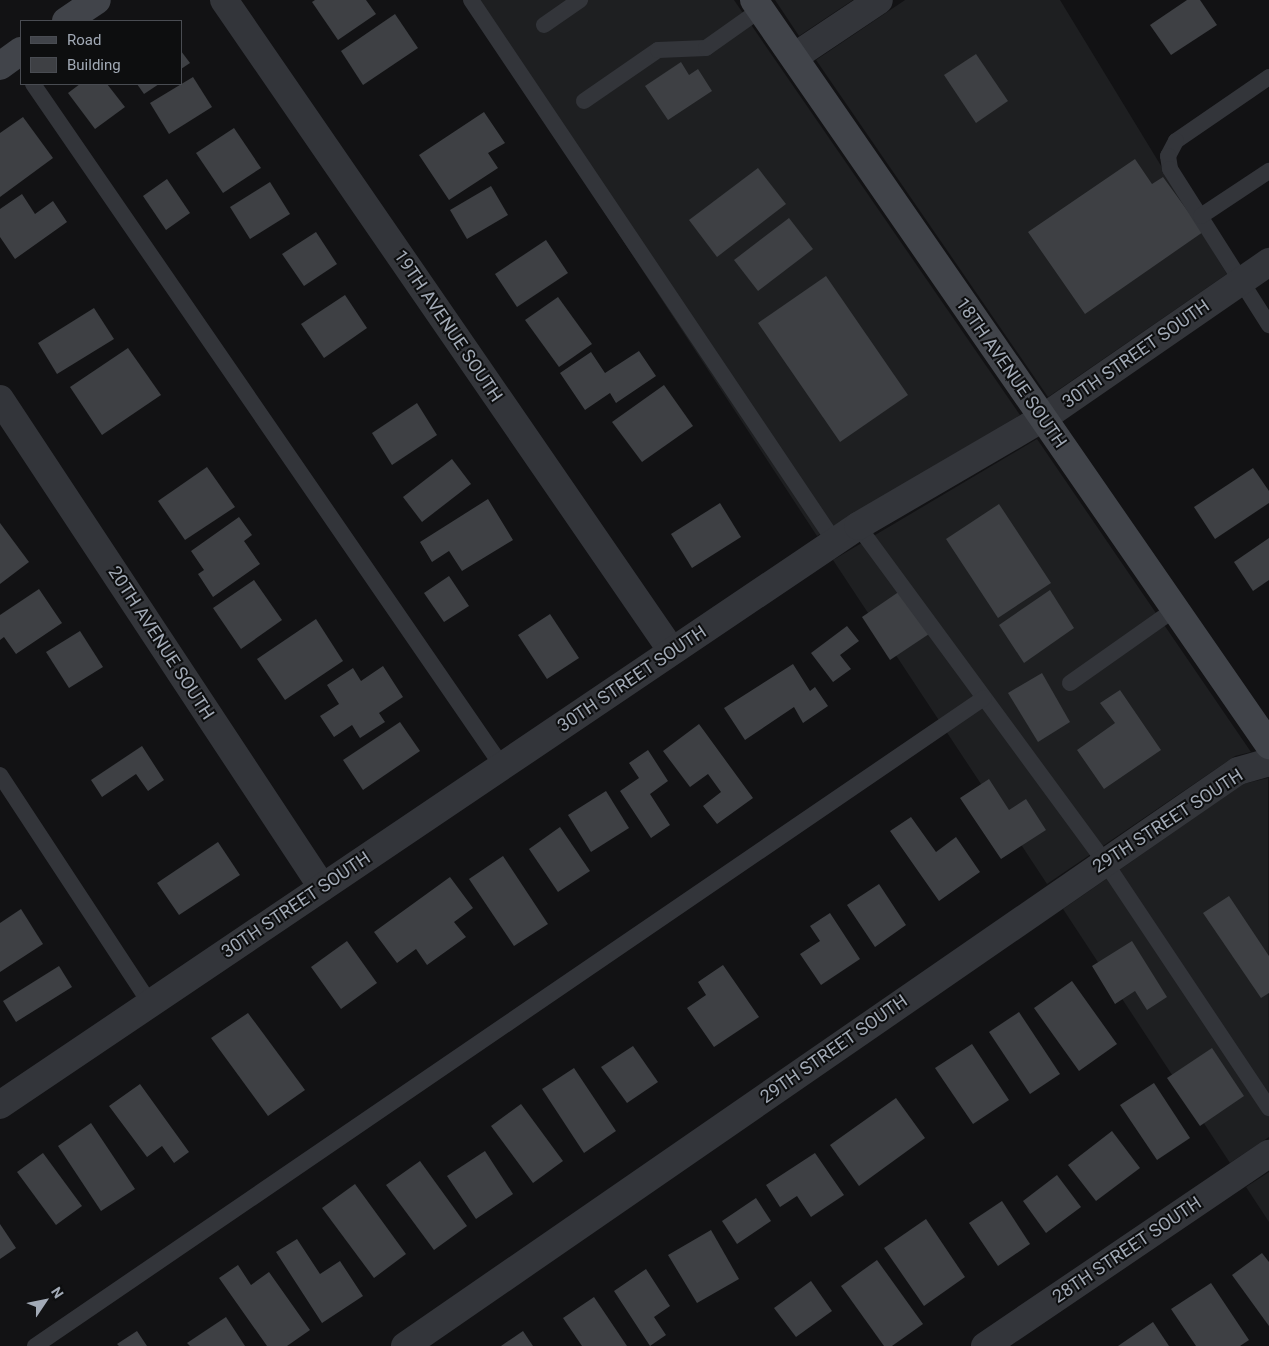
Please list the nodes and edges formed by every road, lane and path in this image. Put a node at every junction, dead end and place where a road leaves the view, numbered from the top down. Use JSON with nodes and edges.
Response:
{"nodes":[{"id":1,"x":97,"y":0,"type":"edge"},
{"id":2,"x":224,"y":0,"type":"edge"},
{"id":3,"x":471,"y":0,"type":"edge"},
{"id":4,"x":580,"y":0,"type":"edge"},
{"id":5,"x":879,"y":0,"type":"edge"},
{"id":6,"x":757,"y":5,"type":"edge"},
{"id":7,"x":67,"y":20,"type":"edge"},
{"id":8,"x":544,"y":25,"type":"dead end"},
{"id":9,"x":794,"y":57,"type":"junction"},
{"id":10,"x":1269,"y":76,"type":"edge"},
{"id":11,"x":35,"y":85,"type":"edge"},
{"id":12,"x":584,"y":101,"type":"dead end"},
{"id":13,"x":1269,"y":171,"type":"edge"},
{"id":14,"x":1200,"y":216,"type":"junction"},
{"id":15,"x":1269,"y":262,"type":"edge"},
{"id":16,"x":1240,"y":282,"type":"junction"},
{"id":17,"x":1269,"y":325,"type":"edge"},
{"id":18,"x":0,"y":399,"type":"edge"},
{"id":19,"x":1043,"y":418,"type":"junction"},
{"id":20,"x":858,"y":526,"type":"junction"},
{"id":21,"x":835,"y":542,"type":"junction"},
{"id":22,"x":1175,"y":609,"type":"junction"},
{"id":23,"x":672,"y":652,"type":"junction"},
{"id":24,"x":1070,"y":683,"type":"dead end"},
{"id":25,"x":984,"y":698,"type":"junction"},
{"id":26,"x":1269,"y":745,"type":"edge"},
{"id":27,"x":1269,"y":762,"type":"edge"},
{"id":28,"x":502,"y":766,"type":"junction"},
{"id":29,"x":0,"y":775,"type":"edge"},
{"id":30,"x":1105,"y":862,"type":"junction"},
{"id":31,"x":322,"y":887,"type":"junction"},
{"id":32,"x":150,"y":1003,"type":"junction"},
{"id":33,"x":0,"y":1105,"type":"edge"},
{"id":34,"x":1269,"y":1108,"type":"edge"},
{"id":35,"x":1269,"y":1154,"type":"edge"},
{"id":36,"x":35,"y":1346,"type":"edge"},
{"id":37,"x":404,"y":1346,"type":"edge"},
{"id":38,"x":985,"y":1346,"type":"edge"}],
"edges":[{"from":1,"to":7,"type":"street"},
{"from":2,"to":23,"type":"street","name":"19TH AVENUE SOUTH"},
{"from":3,"to":21,"type":"lane"},
{"from":4,"to":8,"type":"lane"},
{"from":5,"to":9,"type":"street"},
{"from":6,"to":9,"type":"street","name":"18TH AVENUE SOUTH"},
{"from":6,"to":12,"type":"lane"},
{"from":9,"to":19,"type":"street","name":"18TH AVENUE SOUTH"},
{"from":10,"to":14,"type":"lane"},
{"from":11,"to":28,"type":"lane"},
{"from":13,"to":14,"type":"lane"},
{"from":14,"to":16,"type":"lane"},
{"from":15,"to":16,"type":"street","name":"30TH STREET SOUTH"},
{"from":16,"to":17,"type":"lane"},
{"from":16,"to":19,"type":"street","name":"30TH STREET SOUTH"},
{"from":18,"to":31,"type":"street","name":"20TH AVENUE SOUTH"},
{"from":19,"to":20,"type":"street","name":"30TH STREET SOUTH"},
{"from":19,"to":22,"type":"street","name":"18TH AVENUE SOUTH"},
{"from":20,"to":21,"type":"street","name":"30TH STREET SOUTH"},
{"from":20,"to":25,"type":"lane"},
{"from":21,"to":23,"type":"street","name":"30TH STREET SOUTH"},
{"from":22,"to":24,"type":"lane"},
{"from":22,"to":26,"type":"street","name":"18TH AVENUE SOUTH"},
{"from":23,"to":28,"type":"street","name":"30TH STREET SOUTH"},
{"from":25,"to":30,"type":"lane"},
{"from":25,"to":36,"type":"lane"},
{"from":27,"to":30,"type":"street","name":"29TH STREET SOUTH"},
{"from":28,"to":31,"type":"street","name":"30TH STREET SOUTH"},
{"from":29,"to":32,"type":"lane"},
{"from":30,"to":34,"type":"lane"},
{"from":30,"to":37,"type":"street","name":"29TH STREET SOUTH"},
{"from":31,"to":32,"type":"street","name":"30TH STREET SOUTH"},
{"from":32,"to":33,"type":"street","name":"30TH STREET SOUTH"},
{"from":35,"to":38,"type":"street","name":"28TH STREET SOUTH"}]}
